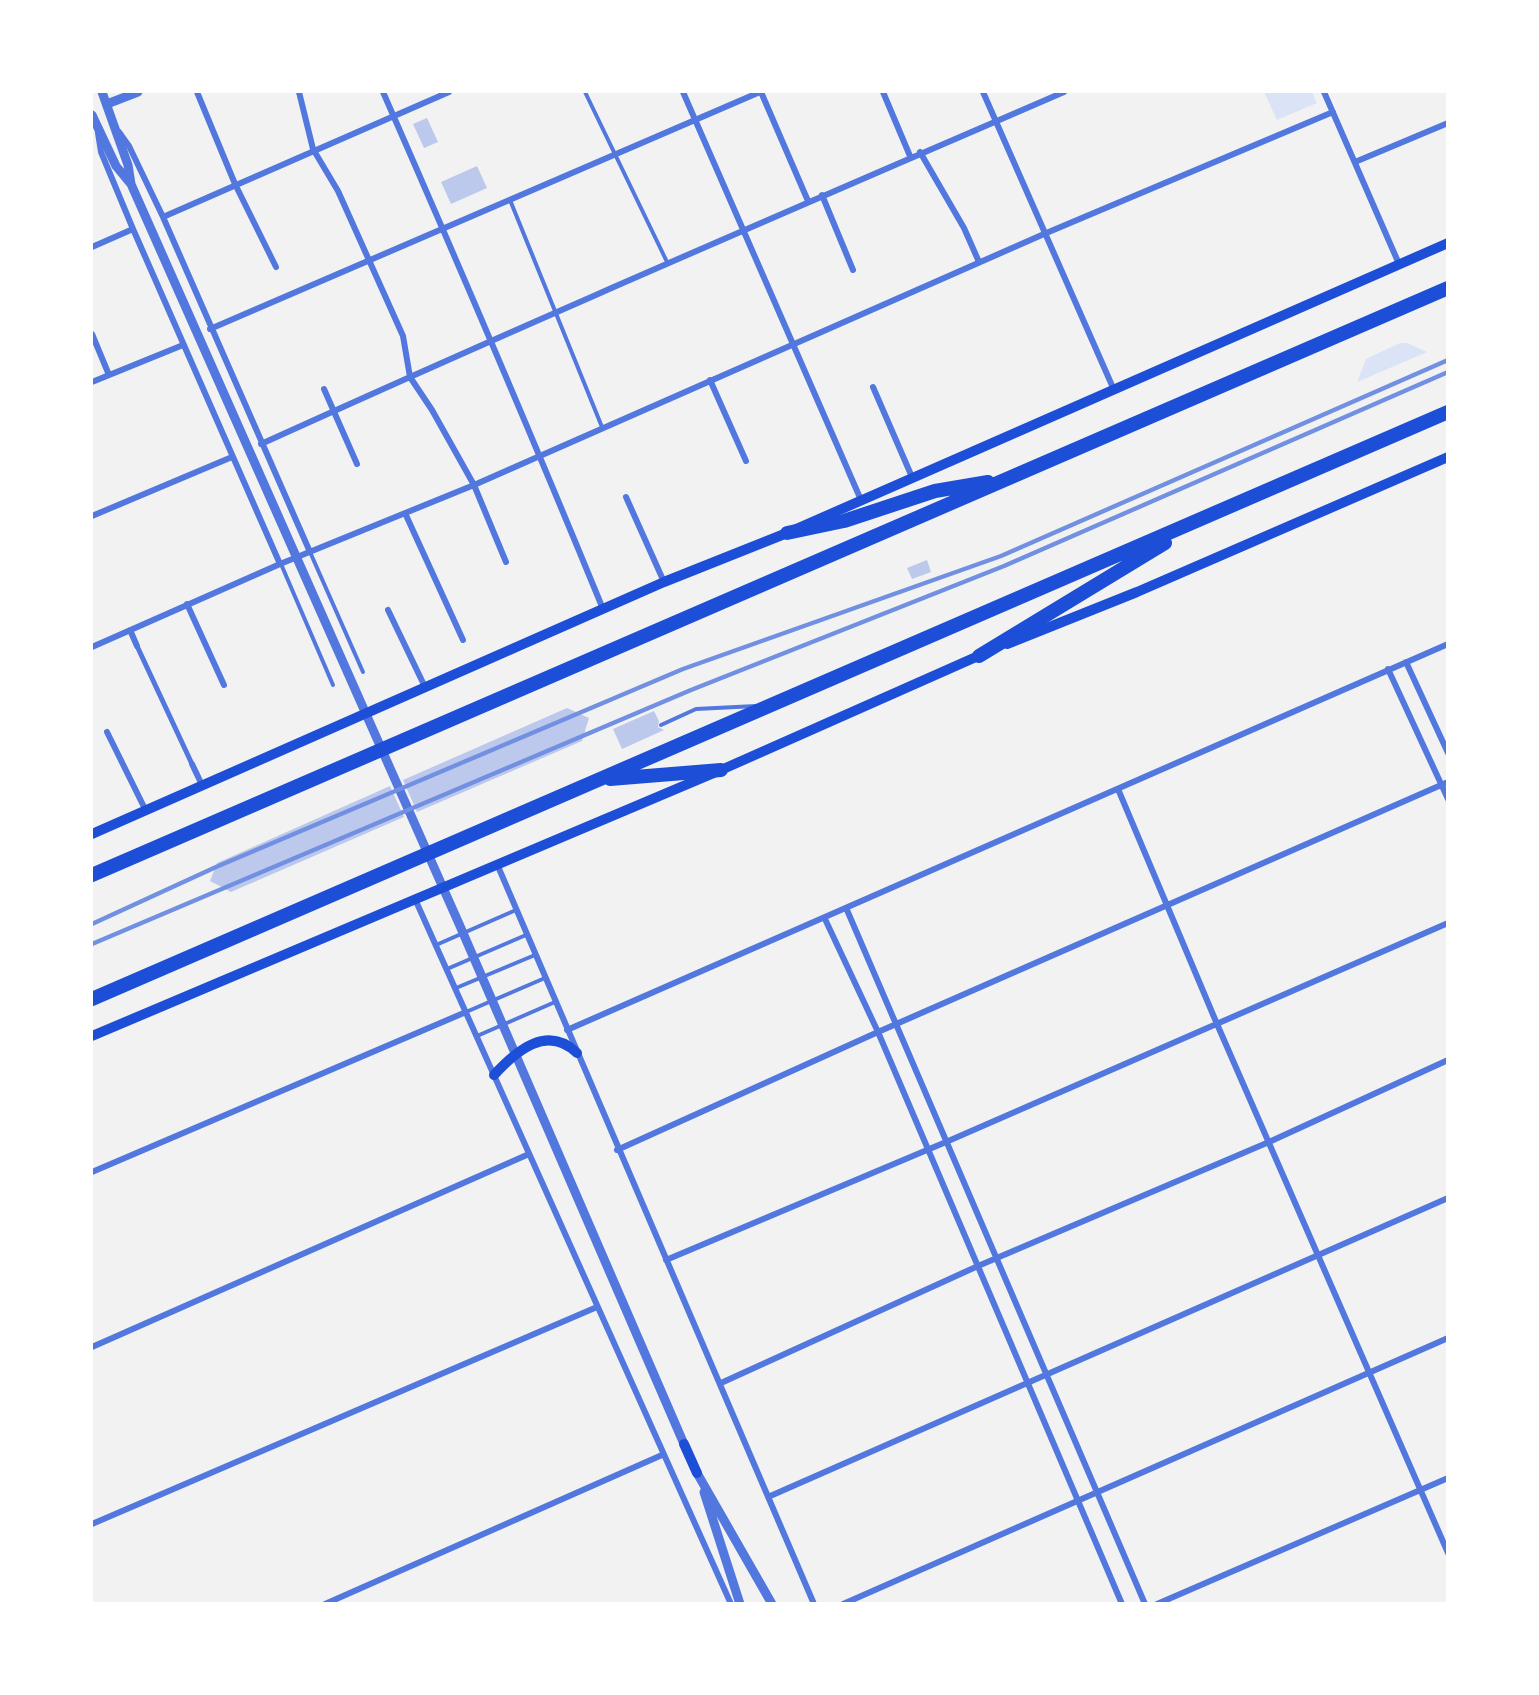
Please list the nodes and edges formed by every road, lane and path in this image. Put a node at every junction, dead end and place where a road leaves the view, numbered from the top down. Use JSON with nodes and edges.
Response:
{"nodes":[{"id":1,"x":102,"y":92,"type":"edge"},
{"id":2,"x":138,"y":92,"type":"edge"},
{"id":3,"x":197,"y":92,"type":"edge"},
{"id":4,"x":299,"y":92,"type":"edge"},
{"id":5,"x":383,"y":92,"type":"edge"},
{"id":6,"x":448,"y":92,"type":"edge"},
{"id":7,"x":585,"y":92,"type":"edge"},
{"id":8,"x":683,"y":92,"type":"edge"},
{"id":9,"x":760,"y":92,"type":"edge"},
{"id":10,"x":883,"y":92,"type":"edge"},
{"id":11,"x":983,"y":92,"type":"edge"},
{"id":12,"x":1064,"y":92,"type":"edge"},
{"id":13,"x":1324,"y":92,"type":"edge"},
{"id":14,"x":107,"y":104,"type":"junction"},
{"id":15,"x":1333,"y":112,"type":"junction"},
{"id":16,"x":92,"y":115,"type":"edge"},
{"id":17,"x":394,"y":117,"type":"junction"},
{"id":18,"x":696,"y":120,"type":"junction"},
{"id":19,"x":996,"y":121,"type":"junction"},
{"id":20,"x":1448,"y":123,"type":"edge"},
{"id":21,"x":115,"y":126,"type":"junction"},
{"id":22,"x":97,"y":127,"type":"junction"},
{"id":23,"x":314,"y":149,"type":"junction"},
{"id":24,"x":920,"y":152,"type":"junction"},
{"id":25,"x":615,"y":155,"type":"junction"},
{"id":26,"x":910,"y":156,"type":"junction"},
{"id":27,"x":1355,"y":162,"type":"junction"},
{"id":28,"x":131,"y":184,"type":"junction"},
{"id":29,"x":235,"y":184,"type":"junction"},
{"id":30,"x":822,"y":195,"type":"junction"},
{"id":31,"x":510,"y":200,"type":"junction"},
{"id":32,"x":808,"y":201,"type":"junction"},
{"id":33,"x":163,"y":217,"type":"junction"},
{"id":34,"x":133,"y":229,"type":"junction"},
{"id":35,"x":442,"y":229,"type":"junction"},
{"id":36,"x":743,"y":233,"type":"junction"},
{"id":37,"x":1044,"y":234,"type":"junction"},
{"id":38,"x":1448,"y":243,"type":"edge"},
{"id":39,"x":92,"y":247,"type":"edge"},
{"id":40,"x":370,"y":259,"type":"junction"},
{"id":41,"x":979,"y":262,"type":"junction"},
{"id":42,"x":1398,"y":264,"type":"junction"},
{"id":43,"x":668,"y":265,"type":"junction"},
{"id":44,"x":276,"y":267,"type":"dead end"},
{"id":45,"x":853,"y":270,"type":"dead end"},
{"id":46,"x":1448,"y":288,"type":"edge"},
{"id":47,"x":555,"y":314,"type":"junction"},
{"id":48,"x":210,"y":329,"type":"junction"},
{"id":49,"x":92,"y":334,"type":"edge"},
{"id":50,"x":488,"y":341,"type":"junction"},
{"id":51,"x":792,"y":344,"type":"junction"},
{"id":52,"x":183,"y":345,"type":"junction"},
{"id":53,"x":109,"y":375,"type":"junction"},
{"id":54,"x":410,"y":377,"type":"junction"},
{"id":55,"x":710,"y":380,"type":"junction"},
{"id":56,"x":92,"y":382,"type":"edge"},
{"id":57,"x":873,"y":387,"type":"dead end"},
{"id":58,"x":324,"y":389,"type":"dead end"},
{"id":59,"x":1114,"y":390,"type":"junction"},
{"id":60,"x":333,"y":411,"type":"junction"},
{"id":61,"x":1448,"y":412,"type":"edge"},
{"id":62,"x":602,"y":427,"type":"junction"},
{"id":63,"x":261,"y":444,"type":"junction"},
{"id":64,"x":540,"y":455,"type":"junction"},
{"id":65,"x":232,"y":457,"type":"junction"},
{"id":66,"x":1448,"y":457,"type":"edge"},
{"id":67,"x":746,"y":461,"type":"dead end"},
{"id":68,"x":357,"y":464,"type":"dead end"},
{"id":69,"x":912,"y":477,"type":"junction"},
{"id":70,"x":1010,"y":478,"type":"junction"},
{"id":71,"x":474,"y":485,"type":"junction"},
{"id":72,"x":626,"y":497,"type":"dead end"},
{"id":73,"x":861,"y":500,"type":"junction"},
{"id":74,"x":405,"y":513,"type":"junction"},
{"id":75,"x":1213,"y":514,"type":"junction"},
{"id":76,"x":92,"y":516,"type":"edge"},
{"id":77,"x":787,"y":533,"type":"junction"},
{"id":78,"x":310,"y":552,"type":"junction"},
{"id":79,"x":506,"y":562,"type":"dead end"},
{"id":80,"x":280,"y":564,"type":"junction"},
{"id":81,"x":664,"y":582,"type":"junction"},
{"id":82,"x":187,"y":604,"type":"junction"},
{"id":83,"x":603,"y":609,"type":"junction"},
{"id":84,"x":388,"y":610,"type":"dead end"},
{"id":85,"x":130,"y":630,"type":"junction"},
{"id":86,"x":463,"y":640,"type":"dead end"},
{"id":87,"x":1448,"y":644,"type":"edge"},
{"id":88,"x":137,"y":646,"type":"joint"},
{"id":89,"x":92,"y":647,"type":"edge"},
{"id":90,"x":979,"y":656,"type":"junction"},
{"id":91,"x":1406,"y":662,"type":"junction"},
{"id":92,"x":1388,"y":669,"type":"junction"},
{"id":93,"x":363,"y":672,"type":"dead end"},
{"id":94,"x":224,"y":685,"type":"dead end"},
{"id":95,"x":333,"y":685,"type":"dead end"},
{"id":96,"x":425,"y":687,"type":"junction"},
{"id":97,"x":774,"y":705,"type":"junction"},
{"id":98,"x":661,"y":725,"type":"dead end"},
{"id":99,"x":107,"y":732,"type":"dead end"},
{"id":100,"x":1448,"y":753,"type":"edge"},
{"id":101,"x":192,"y":764,"type":"joint"},
{"id":102,"x":721,"y":770,"type":"junction"},
{"id":103,"x":598,"y":780,"type":"junction"},
{"id":104,"x":1445,"y":784,"type":"edge"},
{"id":105,"x":202,"y":785,"type":"junction"},
{"id":106,"x":1118,"y":789,"type":"junction"},
{"id":107,"x":1448,"y":799,"type":"edge"},
{"id":108,"x":146,"y":811,"type":"junction"},
{"id":109,"x":92,"y":834,"type":"edge"},
{"id":110,"x":497,"y":864,"type":"junction"},
{"id":111,"x":92,"y":875,"type":"edge"},
{"id":112,"x":415,"y":898,"type":"junction"},
{"id":113,"x":1169,"y":906,"type":"junction"},
{"id":114,"x":516,"y":910,"type":"junction"},
{"id":115,"x":847,"y":910,"type":"junction"},
{"id":116,"x":825,"y":919,"type":"junction"},
{"id":117,"x":1448,"y":923,"type":"edge"},
{"id":118,"x":526,"y":934,"type":"junction"},
{"id":119,"x":436,"y":945,"type":"junction"},
{"id":120,"x":535,"y":955,"type":"junction"},
{"id":121,"x":447,"y":969,"type":"junction"},
{"id":122,"x":545,"y":978,"type":"junction"},
{"id":123,"x":456,"y":988,"type":"junction"},
{"id":124,"x":92,"y":999,"type":"edge"},
{"id":125,"x":555,"y":1002,"type":"junction"},
{"id":126,"x":466,"y":1012,"type":"junction"},
{"id":127,"x":897,"y":1024,"type":"junction"},
{"id":128,"x":1217,"y":1024,"type":"junction"},
{"id":129,"x":567,"y":1030,"type":"junction"},
{"id":130,"x":878,"y":1032,"type":"junction"},
{"id":131,"x":92,"y":1036,"type":"edge"},
{"id":132,"x":477,"y":1036,"type":"junction"},
{"id":133,"x":577,"y":1053,"type":"junction"},
{"id":134,"x":1448,"y":1060,"type":"edge"},
{"id":135,"x":494,"y":1075,"type":"junction"},
{"id":136,"x":946,"y":1142,"type":"junction"},
{"id":137,"x":1269,"y":1142,"type":"junction"},
{"id":138,"x":617,"y":1150,"type":"junction"},
{"id":139,"x":927,"y":1150,"type":"junction"},
{"id":140,"x":529,"y":1154,"type":"junction"},
{"id":141,"x":92,"y":1172,"type":"edge"},
{"id":142,"x":1448,"y":1198,"type":"edge"},
{"id":143,"x":1320,"y":1256,"type":"junction"},
{"id":144,"x":997,"y":1258,"type":"junction"},
{"id":145,"x":666,"y":1260,"type":"junction"},
{"id":146,"x":978,"y":1266,"type":"junction"},
{"id":147,"x":597,"y":1307,"type":"junction"},
{"id":148,"x":1448,"y":1338,"type":"edge"},
{"id":149,"x":92,"y":1347,"type":"edge"},
{"id":150,"x":1369,"y":1374,"type":"junction"},
{"id":151,"x":1047,"y":1375,"type":"junction"},
{"id":152,"x":721,"y":1383,"type":"junction"},
{"id":153,"x":1028,"y":1383,"type":"junction"},
{"id":154,"x":684,"y":1444,"type":"joint"},
{"id":155,"x":662,"y":1455,"type":"junction"},
{"id":156,"x":698,"y":1473,"type":"junction"},
{"id":157,"x":1448,"y":1478,"type":"edge"},
{"id":158,"x":1420,"y":1490,"type":"junction"},
{"id":159,"x":1097,"y":1491,"type":"junction"},
{"id":160,"x":768,"y":1497,"type":"junction"},
{"id":161,"x":1077,"y":1500,"type":"junction"},
{"id":162,"x":92,"y":1524,"type":"edge"},
{"id":163,"x":1448,"y":1553,"type":"edge"},
{"id":164,"x":325,"y":1604,"type":"edge"},
{"id":165,"x":731,"y":1604,"type":"edge"},
{"id":166,"x":741,"y":1604,"type":"edge"},
{"id":167,"x":772,"y":1604,"type":"edge"},
{"id":168,"x":814,"y":1604,"type":"edge"},
{"id":169,"x":843,"y":1604,"type":"edge"},
{"id":170,"x":1122,"y":1604,"type":"edge"},
{"id":171,"x":1144,"y":1604,"type":"edge"},
{"id":172,"x":1157,"y":1604,"type":"edge"}],
"edges":[{"from":1,"to":14,"type":"street"},
{"from":2,"to":14,"type":"street"},
{"from":3,"to":29,"type":"street"},
{"from":4,"to":23,"type":"street"},
{"from":5,"to":17,"type":"street"},
{"from":6,"to":17,"type":"street"},
{"from":7,"to":25,"type":"lane"},
{"from":8,"to":18,"type":"street"},
{"from":9,"to":18,"type":"street"},
{"from":9,"to":32,"type":"street"},
{"from":10,"to":26,"type":"street"},
{"from":11,"to":19,"type":"street"},
{"from":12,"to":19,"type":"street"},
{"from":13,"to":15,"type":"street"},
{"from":14,"to":21,"type":"street"},
{"from":15,"to":27,"type":"street"},
{"from":15,"to":37,"type":"street"},
{"from":16,"to":22,"type":"street"},
{"from":17,"to":23,"type":"street"},
{"from":17,"to":35,"type":"street"},
{"from":18,"to":25,"type":"street"},
{"from":18,"to":36,"type":"street"},
{"from":19,"to":24,"type":"street"},
{"from":19,"to":37,"type":"street"},
{"from":20,"to":27,"type":"street"},
{"from":21,"to":28,"type":"street"},
{"from":21,"to":33,"type":"street"},
{"from":22,"to":28,"type":"street"},
{"from":22,"to":34,"type":"street"},
{"from":23,"to":29,"type":"street"},
{"from":23,"to":40,"type":"street"},
{"from":24,"to":26,"type":"street"},
{"from":24,"to":41,"type":"street"},
{"from":25,"to":31,"type":"street"},
{"from":25,"to":43,"type":"lane"},
{"from":26,"to":30,"type":"street"},
{"from":27,"to":42,"type":"street"},
{"from":28,"to":154,"type":"street"},
{"from":29,"to":33,"type":"street"},
{"from":29,"to":44,"type":"street"},
{"from":30,"to":32,"type":"street"},
{"from":30,"to":45,"type":"street"},
{"from":31,"to":35,"type":"street"},
{"from":31,"to":47,"type":"lane"},
{"from":32,"to":36,"type":"street"},
{"from":33,"to":48,"type":"street"},
{"from":34,"to":39,"type":"street"},
{"from":34,"to":52,"type":"street"},
{"from":35,"to":40,"type":"street"},
{"from":35,"to":50,"type":"street"},
{"from":36,"to":43,"type":"street"},
{"from":36,"to":51,"type":"street"},
{"from":37,"to":41,"type":"street"},
{"from":37,"to":59,"type":"street"},
{"from":38,"to":42,"type":"main road"},
{"from":40,"to":48,"type":"street"},
{"from":40,"to":54,"type":"street"},
{"from":41,"to":51,"type":"street"},
{"from":42,"to":59,"type":"main road"},
{"from":43,"to":47,"type":"street"},
{"from":46,"to":70,"type":"highway"},
{"from":47,"to":50,"type":"street"},
{"from":47,"to":62,"type":"lane"},
{"from":48,"to":63,"type":"street"},
{"from":49,"to":53,"type":"street"},
{"from":50,"to":54,"type":"street"},
{"from":50,"to":64,"type":"street"},
{"from":51,"to":55,"type":"street"},
{"from":51,"to":73,"type":"street"},
{"from":52,"to":53,"type":"street"},
{"from":52,"to":65,"type":"street"},
{"from":53,"to":56,"type":"street"},
{"from":54,"to":60,"type":"street"},
{"from":54,"to":71,"type":"street"},
{"from":55,"to":62,"type":"street"},
{"from":55,"to":67,"type":"street"},
{"from":57,"to":69,"type":"street"},
{"from":58,"to":60,"type":"street"},
{"from":59,"to":69,"type":"main road"},
{"from":60,"to":63,"type":"street"},
{"from":60,"to":68,"type":"street"},
{"from":61,"to":75,"type":"highway"},
{"from":62,"to":64,"type":"street"},
{"from":63,"to":78,"type":"street"},
{"from":64,"to":71,"type":"street"},
{"from":64,"to":83,"type":"street"},
{"from":65,"to":76,"type":"street"},
{"from":65,"to":80,"type":"street"},
{"from":66,"to":90,"type":"main road"},
{"from":69,"to":73,"type":"main road"},
{"from":70,"to":77,"type":"highway"},
{"from":70,"to":111,"type":"highway"},
{"from":71,"to":74,"type":"street"},
{"from":71,"to":79,"type":"street"},
{"from":72,"to":81,"type":"street"},
{"from":73,"to":77,"type":"main road"},
{"from":74,"to":78,"type":"street"},
{"from":74,"to":86,"type":"street"},
{"from":75,"to":90,"type":"highway"},
{"from":75,"to":97,"type":"highway"},
{"from":77,"to":81,"type":"main road"},
{"from":78,"to":80,"type":"street"},
{"from":78,"to":93,"type":"lane"},
{"from":80,"to":82,"type":"street"},
{"from":80,"to":95,"type":"lane"},
{"from":81,"to":83,"type":"main road"},
{"from":82,"to":85,"type":"street"},
{"from":82,"to":94,"type":"street"},
{"from":83,"to":96,"type":"main road"},
{"from":84,"to":96,"type":"street"},
{"from":85,"to":88,"type":"street"},
{"from":85,"to":89,"type":"street"},
{"from":87,"to":91,"type":"street"},
{"from":88,"to":101,"type":"street"},
{"from":90,"to":102,"type":"main road"},
{"from":91,"to":92,"type":"street"},
{"from":91,"to":100,"type":"street"},
{"from":92,"to":104,"type":"street"},
{"from":92,"to":106,"type":"street"},
{"from":96,"to":105,"type":"main road"},
{"from":97,"to":98,"type":"lane"},
{"from":97,"to":103,"type":"highway"},
{"from":99,"to":108,"type":"street"},
{"from":101,"to":105,"type":"street"},
{"from":102,"to":103,"type":"highway"},
{"from":102,"to":110,"type":"main road"},
{"from":103,"to":124,"type":"highway"},
{"from":104,"to":107,"type":"street"},
{"from":104,"to":113,"type":"street"},
{"from":105,"to":108,"type":"main road"},
{"from":106,"to":113,"type":"street"},
{"from":106,"to":115,"type":"street"},
{"from":108,"to":109,"type":"main road"},
{"from":110,"to":112,"type":"main road"},
{"from":110,"to":114,"type":"street"},
{"from":112,"to":119,"type":"street"},
{"from":112,"to":131,"type":"main road"},
{"from":113,"to":127,"type":"street"},
{"from":113,"to":128,"type":"street"},
{"from":114,"to":118,"type":"street"},
{"from":114,"to":119,"type":"lane"},
{"from":115,"to":116,"type":"street"},
{"from":115,"to":127,"type":"street"},
{"from":116,"to":129,"type":"street"},
{"from":116,"to":130,"type":"street"},
{"from":117,"to":128,"type":"street"},
{"from":118,"to":120,"type":"street"},
{"from":118,"to":121,"type":"lane"},
{"from":119,"to":121,"type":"street"},
{"from":120,"to":122,"type":"street"},
{"from":120,"to":123,"type":"lane"},
{"from":121,"to":123,"type":"street"},
{"from":122,"to":125,"type":"street"},
{"from":122,"to":126,"type":"lane"},
{"from":123,"to":126,"type":"street"},
{"from":125,"to":129,"type":"street"},
{"from":125,"to":132,"type":"lane"},
{"from":126,"to":132,"type":"street"},
{"from":126,"to":141,"type":"street"},
{"from":127,"to":130,"type":"street"},
{"from":127,"to":136,"type":"street"},
{"from":128,"to":136,"type":"street"},
{"from":128,"to":137,"type":"street"},
{"from":129,"to":133,"type":"street"},
{"from":130,"to":138,"type":"street"},
{"from":130,"to":139,"type":"street"},
{"from":132,"to":135,"type":"street"},
{"from":133,"to":135,"type":"main road"},
{"from":133,"to":138,"type":"street"},
{"from":134,"to":137,"type":"street"},
{"from":135,"to":140,"type":"street"},
{"from":136,"to":139,"type":"street"},
{"from":136,"to":144,"type":"street"},
{"from":137,"to":143,"type":"street"},
{"from":137,"to":144,"type":"street"},
{"from":138,"to":145,"type":"street"},
{"from":139,"to":145,"type":"street"},
{"from":139,"to":146,"type":"street"},
{"from":140,"to":147,"type":"street"},
{"from":140,"to":149,"type":"street"},
{"from":142,"to":143,"type":"street"},
{"from":143,"to":150,"type":"street"},
{"from":143,"to":151,"type":"street"},
{"from":144,"to":146,"type":"street"},
{"from":144,"to":151,"type":"street"},
{"from":145,"to":152,"type":"street"},
{"from":146,"to":152,"type":"street"},
{"from":146,"to":153,"type":"street"},
{"from":147,"to":155,"type":"street"},
{"from":147,"to":162,"type":"street"},
{"from":148,"to":150,"type":"street"},
{"from":150,"to":158,"type":"street"},
{"from":150,"to":159,"type":"street"},
{"from":151,"to":153,"type":"street"},
{"from":151,"to":159,"type":"street"},
{"from":152,"to":160,"type":"street"},
{"from":153,"to":160,"type":"street"},
{"from":153,"to":161,"type":"street"},
{"from":154,"to":156,"type":"main road"},
{"from":155,"to":164,"type":"street"},
{"from":155,"to":165,"type":"street"},
{"from":156,"to":166,"type":"street"},
{"from":156,"to":167,"type":"street"},
{"from":157,"to":158,"type":"street"},
{"from":158,"to":163,"type":"street"},
{"from":158,"to":172,"type":"street"},
{"from":159,"to":161,"type":"street"},
{"from":159,"to":171,"type":"street"},
{"from":160,"to":168,"type":"street"},
{"from":161,"to":169,"type":"street"},
{"from":161,"to":170,"type":"street"}]}
